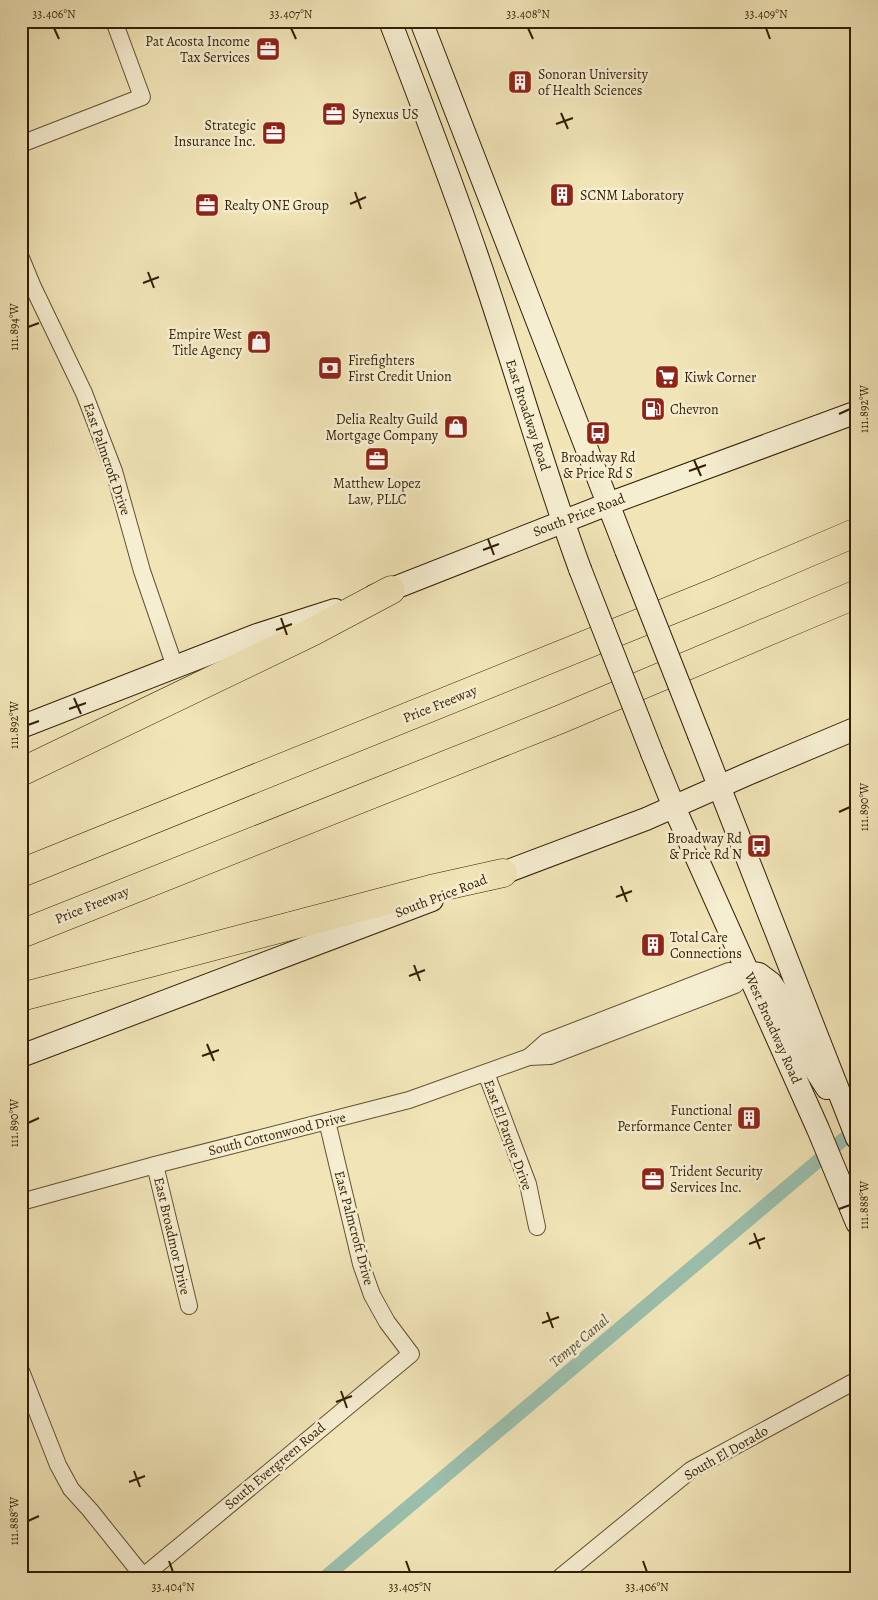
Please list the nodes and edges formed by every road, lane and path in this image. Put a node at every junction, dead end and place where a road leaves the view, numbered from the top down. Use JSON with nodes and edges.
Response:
{"nodes":[{"id":1,"x":114,"y":21,"type":"edge"},
{"id":2,"x":390,"y":21,"type":"edge"},
{"id":3,"x":421,"y":21,"type":"edge"},
{"id":4,"x":21,"y":144,"type":"edge"},
{"id":5,"x":474,"y":158,"type":"junction"},
{"id":6,"x":446,"y":168,"type":"junction"},
{"id":7,"x":21,"y":258,"type":"edge"},
{"id":8,"x":27,"y":289,"type":"edge"},
{"id":9,"x":857,"y":412,"type":"edge"},
{"id":10,"x":608,"y":504,"type":"junction"},
{"id":11,"x":563,"y":522,"type":"junction"},
{"id":12,"x":857,"y":532,"type":"edge"},
{"id":13,"x":390,"y":590,"type":"junction"},
{"id":14,"x":857,"y":594,"type":"edge"},
{"id":15,"x":175,"y":667,"type":"junction"},
{"id":16,"x":21,"y":727,"type":"edge"},
{"id":17,"x":857,"y":728,"type":"edge"},
{"id":18,"x":21,"y":772,"type":"edge"},
{"id":19,"x":719,"y":786,"type":"junction"},
{"id":20,"x":674,"y":806,"type":"junction"},
{"id":21,"x":21,"y":873,"type":"edge"},
{"id":22,"x":502,"y":873,"type":"junction"},
{"id":23,"x":21,"y":934,"type":"edge"},
{"id":24,"x":748,"y":972,"type":"junction"},
{"id":25,"x":21,"y":997,"type":"edge"},
{"id":26,"x":646,"y":1002,"type":"junction"},
{"id":27,"x":630,"y":1025,"type":"junction"},
{"id":28,"x":21,"y":1056,"type":"edge"},
{"id":29,"x":529,"y":1057,"type":"junction"},
{"id":30,"x":486,"y":1073,"type":"junction"},
{"id":31,"x":844,"y":1106,"type":"junction"},
{"id":32,"x":327,"y":1121,"type":"junction"},
{"id":33,"x":857,"y":1138,"type":"edge"},
{"id":34,"x":155,"y":1165,"type":"junction"},
{"id":35,"x":21,"y":1202,"type":"edge"},
{"id":36,"x":857,"y":1223,"type":"edge"},
{"id":37,"x":537,"y":1227,"type":"dead end"},
{"id":38,"x":188,"y":1306,"type":"dead end"},
{"id":39,"x":411,"y":1354,"type":"joint"},
{"id":40,"x":21,"y":1372,"type":"edge"},
{"id":41,"x":857,"y":1380,"type":"edge"},
{"id":42,"x":141,"y":1577,"type":"edge"},
{"id":43,"x":558,"y":1579,"type":"edge"}],
"edges":[{"from":1,"to":4,"type":"street"},
{"from":2,"to":6,"type":"main road","name":"East Broadway Road"},
{"from":3,"to":5,"type":"main road"},
{"from":5,"to":6,"type":"main road"},
{"from":5,"to":10,"type":"main road"},
{"from":6,"to":11,"type":"main road","name":"East Broadway Road"},
{"from":7,"to":8,"type":"street","name":"East Palmcroft Drive"},
{"from":8,"to":15,"type":"street","name":"East Palmcroft Drive"},
{"from":9,"to":10,"type":"main road","name":"South Price Road"},
{"from":10,"to":11,"type":"main road","name":"South Price Road"},
{"from":10,"to":19,"type":"main road","bridge":true},
{"from":11,"to":13,"type":"main road","name":"South Price Road"},
{"from":11,"to":20,"type":"main road","name":"East Broadway Road","bridge":true},
{"from":12,"to":21,"type":"highway","name":"Price Freeway"},
{"from":13,"to":15,"type":"main road","name":"South Price Road"},
{"from":13,"to":18,"type":"highway"},
{"from":14,"to":23,"type":"highway","name":"Price Freeway"},
{"from":15,"to":16,"type":"main road","name":"South Price Road"},
{"from":17,"to":19,"type":"main road","name":"South Price Road"},
{"from":19,"to":20,"type":"main road","name":"South Price Road"},
{"from":19,"to":31,"type":"main road"},
{"from":20,"to":22,"type":"main road","name":"South Price Road"},
{"from":20,"to":24,"type":"main road","name":"West Broadway Road"},
{"from":22,"to":25,"type":"highway"},
{"from":22,"to":28,"type":"main road","name":"South Price Road"},
{"from":24,"to":26,"type":"street","name":"South Cottonwood Drive"},
{"from":24,"to":27,"type":"street","name":"South Cottonwood Drive"},
{"from":24,"to":31,"type":"main road"},
{"from":24,"to":36,"type":"main road","name":"West Broadway Road"},
{"from":26,"to":27,"type":"street","name":"South Cottonwood Drive"},
{"from":26,"to":29,"type":"street","name":"South Cottonwood Drive"},
{"from":27,"to":29,"type":"street","name":"South Cottonwood Drive"},
{"from":29,"to":30,"type":"street","name":"South Cottonwood Drive"},
{"from":30,"to":32,"type":"street","name":"South Cottonwood Drive"},
{"from":30,"to":37,"type":"street","name":"East El Parque Drive"},
{"from":31,"to":33,"type":"main road"},
{"from":32,"to":34,"type":"street","name":"South Cottonwood Drive"},
{"from":32,"to":39,"type":"street","name":"East Palmcroft Drive"},
{"from":34,"to":35,"type":"street","name":"South Cottonwood Drive"},
{"from":34,"to":38,"type":"street","name":"East Broadmor Drive"},
{"from":39,"to":42,"type":"street","name":"South Evergreen Road"},
{"from":40,"to":42,"type":"street"},
{"from":41,"to":43,"type":"street","name":"South El Dorado"}]}
